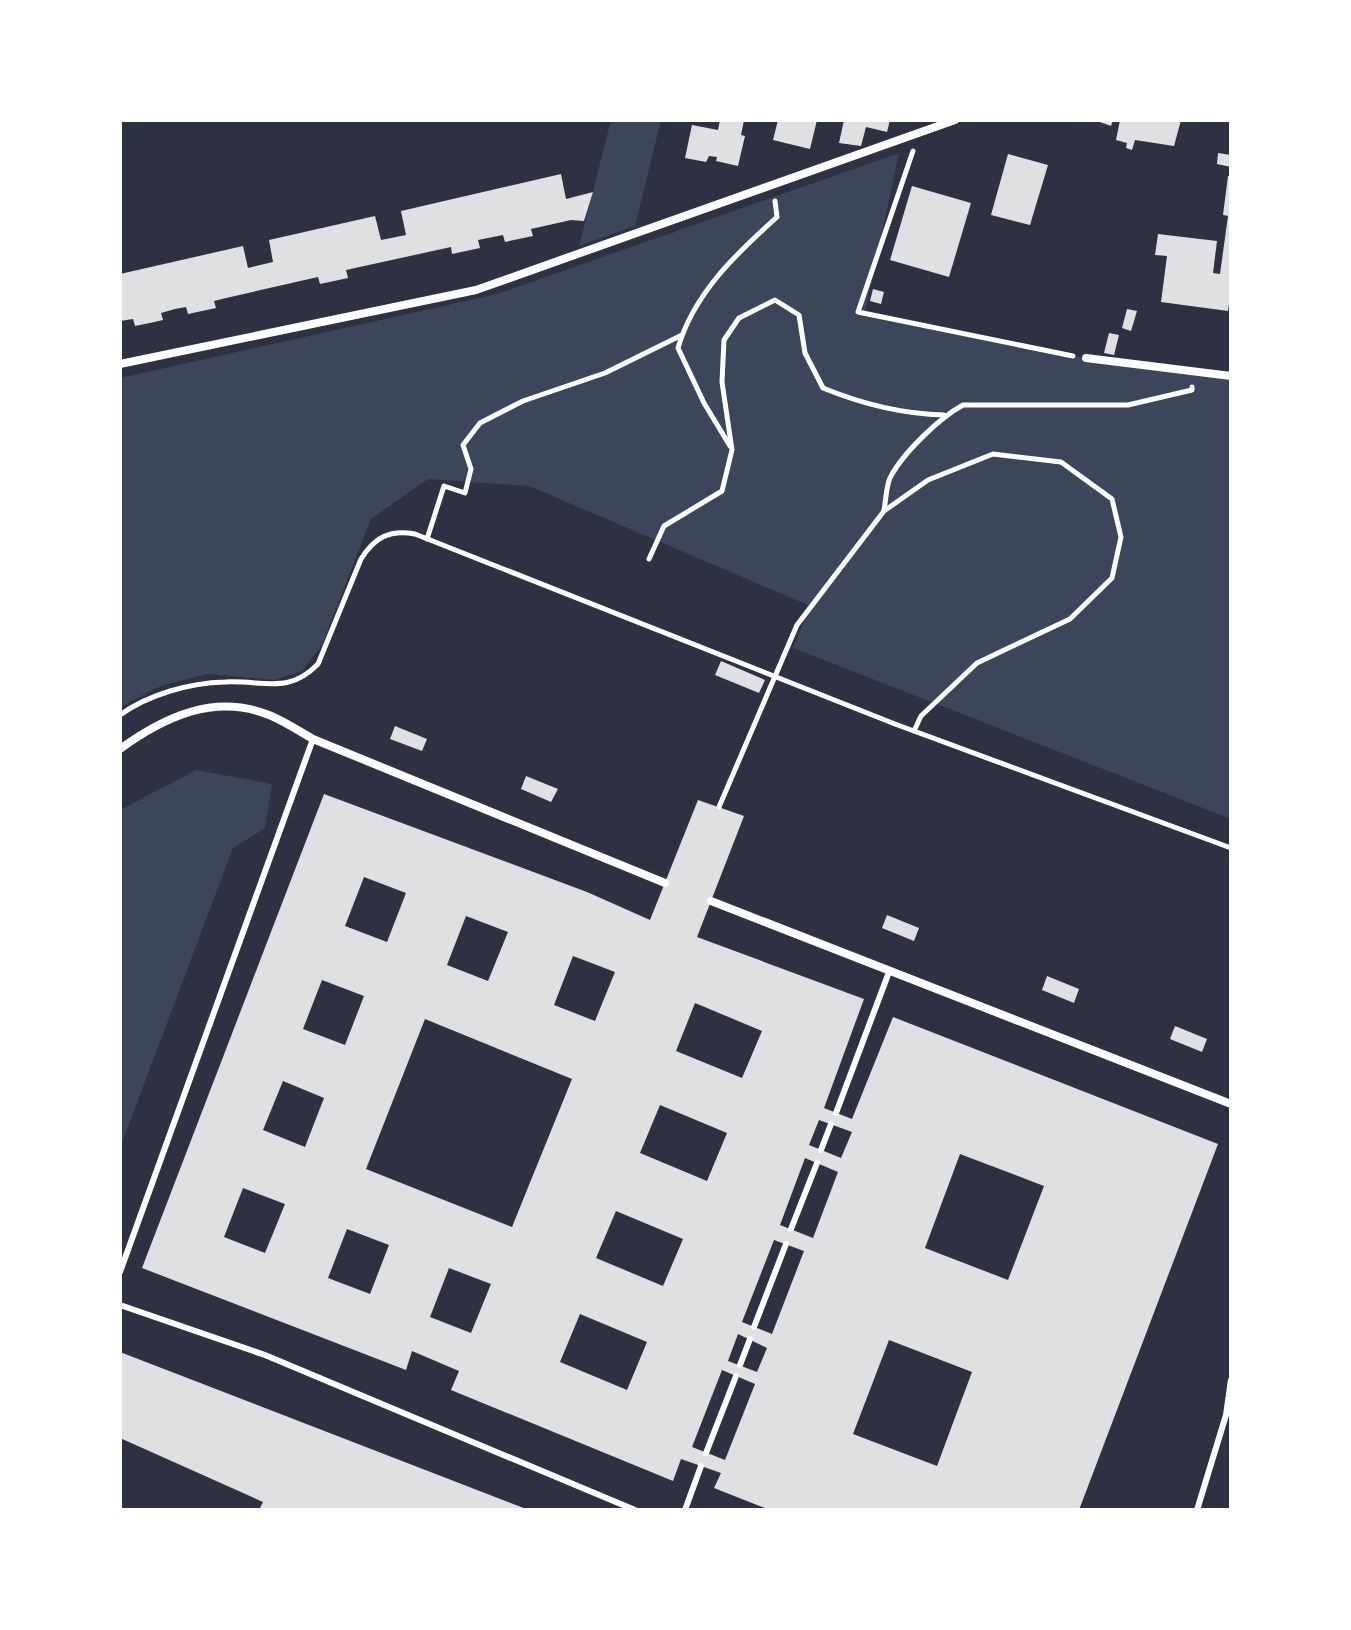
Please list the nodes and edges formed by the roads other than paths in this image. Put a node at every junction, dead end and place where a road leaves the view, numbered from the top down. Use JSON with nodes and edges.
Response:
{"nodes":[{"id":1,"x":955,"y":120,"type":"edge"},
{"id":2,"x":1086,"y":358,"type":"road end"},
{"id":3,"x":120,"y":364,"type":"edge"},
{"id":4,"x":1231,"y":376,"type":"edge"},
{"id":5,"x":313,"y":739,"type":"junction"},
{"id":6,"x":120,"y":749,"type":"edge"},
{"id":7,"x":665,"y":883,"type":"dead end"},
{"id":8,"x":711,"y":901,"type":"dead end"},
{"id":9,"x":889,"y":972,"type":"junction"},
{"id":10,"x":1231,"y":1104,"type":"edge"},
{"id":11,"x":836,"y":1113,"type":"dead end"},
{"id":12,"x":831,"y":1124,"type":"dead end"},
{"id":13,"x":821,"y":1150,"type":"dead end"},
{"id":14,"x":817,"y":1163,"type":"dead end"},
{"id":15,"x":791,"y":1229,"type":"dead end"},
{"id":16,"x":786,"y":1244,"type":"dead end"},
{"id":17,"x":120,"y":1272,"type":"edge"},
{"id":18,"x":120,"y":1305,"type":"edge"},
{"id":19,"x":754,"y":1327,"type":"dead end"},
{"id":20,"x":750,"y":1339,"type":"dead end"},
{"id":21,"x":740,"y":1365,"type":"dead end"},
{"id":22,"x":736,"y":1376,"type":"dead end"},
{"id":23,"x":1231,"y":1380,"type":"edge"},
{"id":24,"x":706,"y":1453,"type":"dead end"},
{"id":25,"x":701,"y":1466,"type":"dead end"},
{"id":26,"x":635,"y":1510,"type":"edge"},
{"id":27,"x":685,"y":1510,"type":"edge"},
{"id":28,"x":1197,"y":1510,"type":"edge"}],
"edges":[{"from":1,"to":3,"type":"street"},
{"from":2,"to":4,"type":"street"},
{"from":5,"to":6,"type":"street"},
{"from":5,"to":7,"type":"street"},
{"from":5,"to":17,"type":"lane"},
{"from":8,"to":9,"type":"street"},
{"from":9,"to":10,"type":"street"},
{"from":9,"to":11,"type":"lane"},
{"from":12,"to":13,"type":"lane"},
{"from":14,"to":15,"type":"lane"},
{"from":16,"to":19,"type":"lane"},
{"from":18,"to":26,"type":"lane"},
{"from":20,"to":21,"type":"lane"},
{"from":22,"to":24,"type":"lane"},
{"from":23,"to":28,"type":"lane"},
{"from":25,"to":27,"type":"lane"}]}
